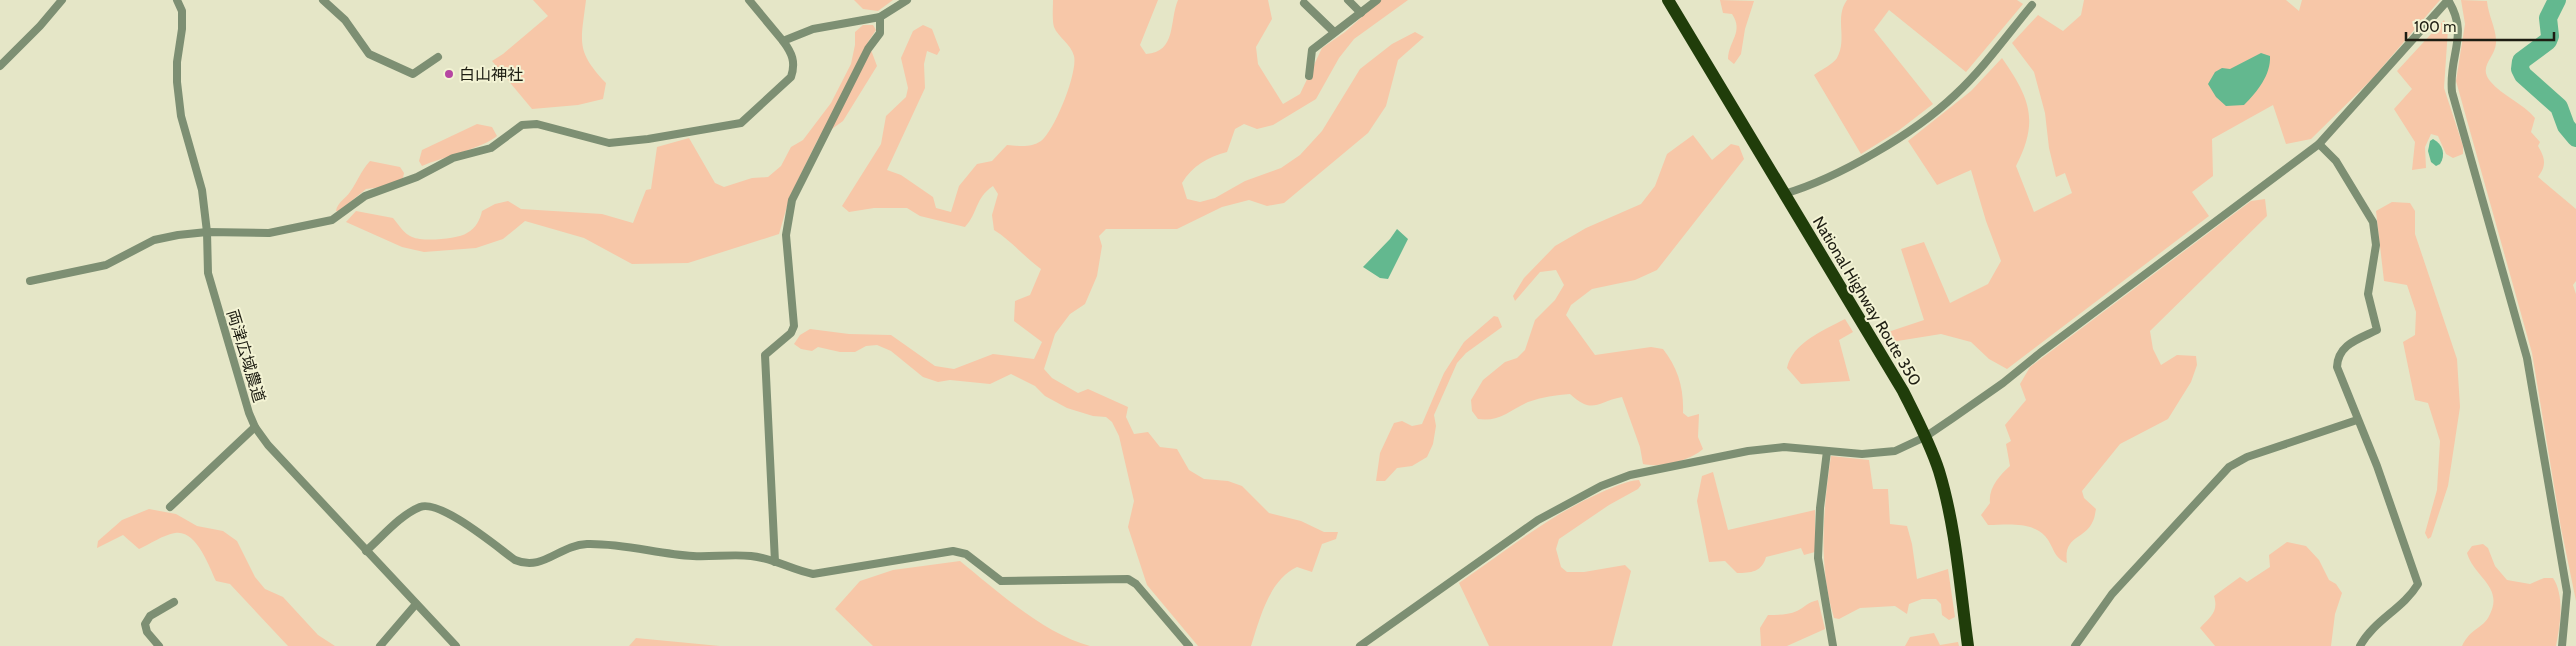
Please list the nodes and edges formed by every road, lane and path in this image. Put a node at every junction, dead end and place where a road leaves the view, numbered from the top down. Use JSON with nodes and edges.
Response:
{"nodes":[{"id":1,"x":62,"y":0,"type":"edge"},
{"id":2,"x":177,"y":0,"type":"edge"},
{"id":3,"x":323,"y":0,"type":"edge"},
{"id":4,"x":749,"y":0,"type":"edge"},
{"id":5,"x":907,"y":0,"type":"edge"},
{"id":6,"x":1348,"y":0,"type":"edge"},
{"id":7,"x":1377,"y":0,"type":"edge"},
{"id":8,"x":1668,"y":0,"type":"edge"},
{"id":9,"x":2448,"y":0,"type":"edge"},
{"id":10,"x":1304,"y":3,"type":"dead end"},
{"id":11,"x":2032,"y":5,"type":"dead end"},
{"id":12,"x":1361,"y":13,"type":"junction"},
{"id":13,"x":880,"y":17,"type":"junction"},
{"id":14,"x":1334,"y":32,"type":"junction"},
{"id":15,"x":783,"y":41,"type":"junction"},
{"id":16,"x":438,"y":56,"type":"dead end"},
{"id":17,"x":0,"y":66,"type":"edge"},
{"id":18,"x":1308,"y":76,"type":"dead end"},
{"id":19,"x":2318,"y":144,"type":"junction"},
{"id":20,"x":1784,"y":194,"type":"junction"},
{"id":21,"x":207,"y":232,"type":"junction"},
{"id":22,"x":30,"y":281,"type":"dead end"},
{"id":23,"x":2357,"y":420,"type":"junction"},
{"id":24,"x":255,"y":427,"type":"junction"},
{"id":25,"x":1925,"y":437,"type":"junction"},
{"id":26,"x":1827,"y":451,"type":"junction"},
{"id":27,"x":170,"y":507,"type":"dead end"},
{"id":28,"x":366,"y":551,"type":"junction"},
{"id":29,"x":776,"y":562,"type":"junction"},
{"id":30,"x":174,"y":602,"type":"dead end"},
{"id":31,"x":416,"y":604,"type":"junction"},
{"id":32,"x":159,"y":646,"type":"edge"},
{"id":33,"x":380,"y":646,"type":"edge"},
{"id":34,"x":456,"y":646,"type":"edge"},
{"id":35,"x":1189,"y":646,"type":"edge"},
{"id":36,"x":1360,"y":646,"type":"edge"},
{"id":37,"x":1833,"y":646,"type":"edge"},
{"id":38,"x":1968,"y":646,"type":"edge"},
{"id":39,"x":2076,"y":646,"type":"edge"},
{"id":40,"x":2360,"y":646,"type":"edge"},
{"id":41,"x":2562,"y":646,"type":"edge"}],
"edges":[{"from":1,"to":17,"type":"street"},
{"from":2,"to":21,"type":"street","name":"両津広域農道"},
{"from":3,"to":16,"type":"street"},
{"from":4,"to":15,"type":"street"},
{"from":5,"to":13,"type":"street"},
{"from":6,"to":12,"type":"street"},
{"from":7,"to":12,"type":"street"},
{"from":8,"to":20,"type":"highway","name":"National Highway Route 350"},
{"from":9,"to":19,"type":"street"},
{"from":9,"to":41,"type":"street"},
{"from":10,"to":14,"type":"street"},
{"from":11,"to":20,"type":"street"},
{"from":12,"to":14,"type":"street"},
{"from":13,"to":15,"type":"street"},
{"from":13,"to":29,"type":"street"},
{"from":14,"to":18,"type":"street"},
{"from":15,"to":21,"type":"street"},
{"from":19,"to":23,"type":"street"},
{"from":19,"to":25,"type":"street"},
{"from":20,"to":25,"type":"highway","name":"National Highway Route 350"},
{"from":21,"to":22,"type":"street"},
{"from":21,"to":24,"type":"street","name":"両津広域農道"},
{"from":23,"to":39,"type":"street"},
{"from":23,"to":40,"type":"street"},
{"from":24,"to":27,"type":"street"},
{"from":24,"to":28,"type":"street","name":"両津広域農道"},
{"from":25,"to":26,"type":"street"},
{"from":25,"to":38,"type":"highway","name":"National Highway Route 350"},
{"from":26,"to":36,"type":"street"},
{"from":26,"to":37,"type":"street"},
{"from":28,"to":29,"type":"street"},
{"from":28,"to":31,"type":"street","name":"両津広域農道"},
{"from":29,"to":35,"type":"street"},
{"from":30,"to":32,"type":"street"},
{"from":31,"to":33,"type":"street"},
{"from":31,"to":34,"type":"street","name":"両津広域農道"}]}
